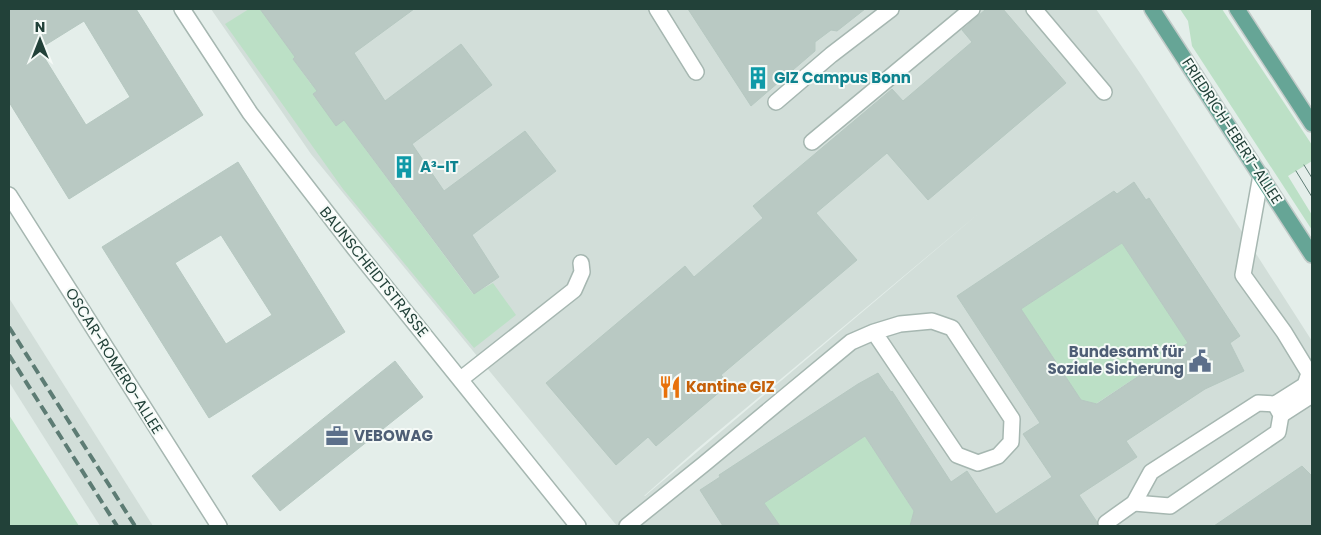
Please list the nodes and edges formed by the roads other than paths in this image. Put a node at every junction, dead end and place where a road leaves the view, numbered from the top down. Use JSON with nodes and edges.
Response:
{"nodes":[{"id":1,"x":182,"y":9,"type":"edge"},
{"id":2,"x":656,"y":9,"type":"edge"},
{"id":3,"x":891,"y":9,"type":"edge"},
{"id":4,"x":972,"y":9,"type":"edge"},
{"id":5,"x":1034,"y":9,"type":"edge"},
{"id":6,"x":1152,"y":9,"type":"edge"},
{"id":7,"x":1237,"y":9,"type":"edge"},
{"id":8,"x":696,"y":72,"type":"dead end"},
{"id":9,"x":1104,"y":92,"type":"dead end"},
{"id":10,"x":776,"y":102,"type":"dead end"},
{"id":11,"x":1312,"y":124,"type":"edge"},
{"id":12,"x":812,"y":142,"type":"dead end"},
{"id":13,"x":1261,"y":175,"type":"junction"},
{"id":14,"x":9,"y":195,"type":"edge"},
{"id":15,"x":1312,"y":255,"type":"edge"},
{"id":16,"x":581,"y":263,"type":"dead end"},
{"id":17,"x":874,"y":332,"type":"junction"},
{"id":18,"x":461,"y":379,"type":"junction"},
{"id":19,"x":1312,"y":395,"type":"edge"},
{"id":20,"x":1278,"y":409,"type":"junction"},
{"id":21,"x":1134,"y":503,"type":"junction"},
{"id":22,"x":1106,"y":523,"type":"dead end"},
{"id":23,"x":219,"y":526,"type":"edge"},
{"id":24,"x":578,"y":526,"type":"edge"},
{"id":25,"x":627,"y":526,"type":"edge"}],
"edges":[{"from":1,"to":18,"type":"street","name":"BAUNSCHEIDTSTRASSE"},
{"from":2,"to":8,"type":"street"},
{"from":3,"to":10,"type":"street"},
{"from":4,"to":12,"type":"street"},
{"from":5,"to":9,"type":"street"},
{"from":6,"to":13,"type":"main road","name":"FRIEDRICH-EBERT-ALLEE"},
{"from":7,"to":11,"type":"main road"},
{"from":13,"to":15,"type":"main road","name":"FRIEDRICH-EBERT-ALLEE"},
{"from":13,"to":20,"type":"street"},
{"from":14,"to":23,"type":"street","name":"OSCAR-ROMERO-ALLEE"},
{"from":16,"to":18,"type":"street"},
{"from":17,"to":17,"type":"street"},
{"from":17,"to":25,"type":"street"},
{"from":18,"to":24,"type":"street","name":"BAUNSCHEIDTSTRASSE"},
{"from":19,"to":20,"type":"street"},
{"from":20,"to":21,"type":"street"},
{"from":20,"to":21,"type":"street"},
{"from":21,"to":22,"type":"street"}]}
